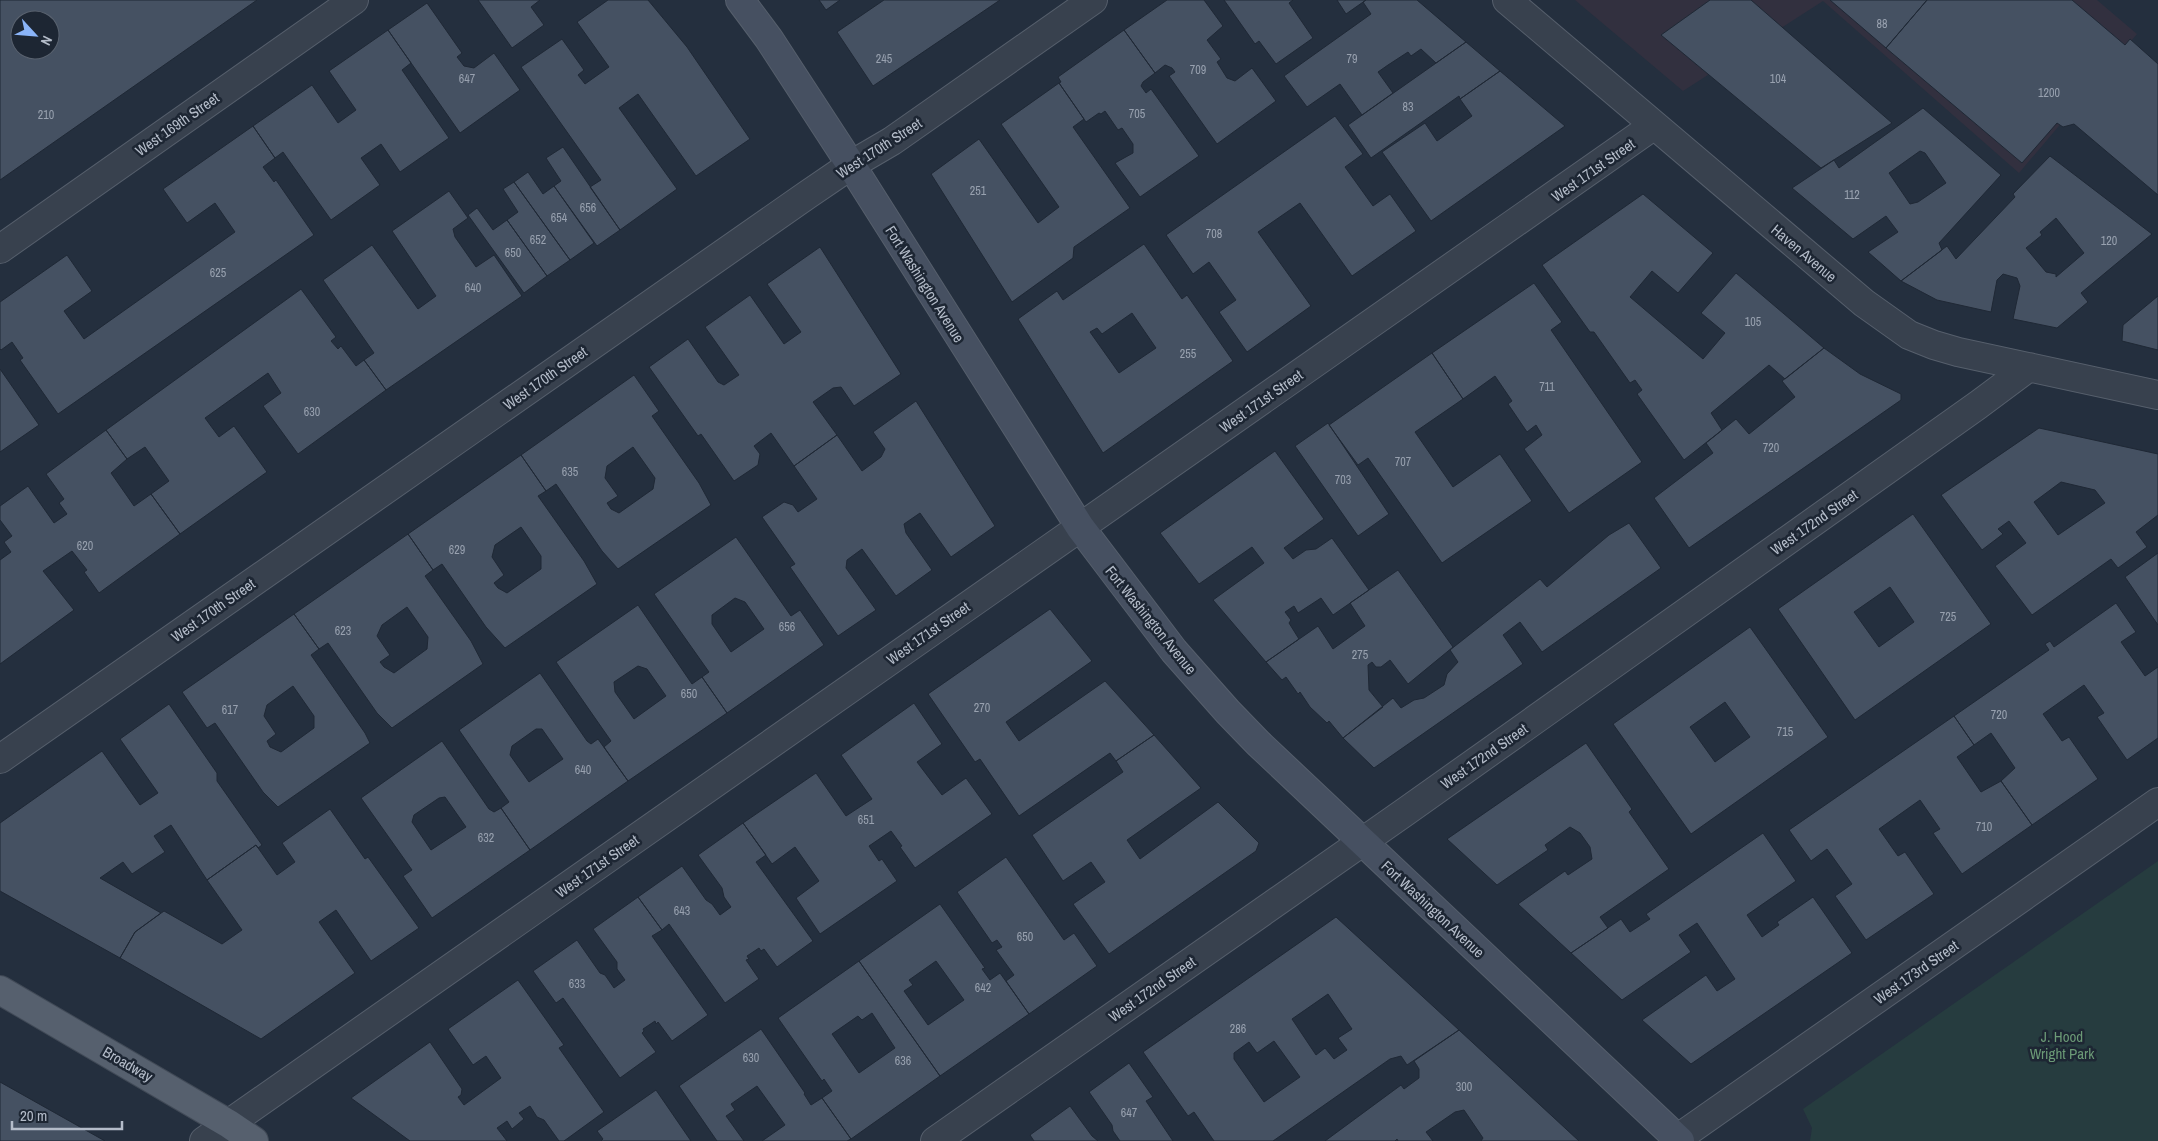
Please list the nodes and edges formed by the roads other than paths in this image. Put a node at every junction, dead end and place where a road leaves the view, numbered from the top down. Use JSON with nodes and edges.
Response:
{"nodes":[{"id":1,"x":354,"y":0,"type":"edge"},
{"id":2,"x":740,"y":0,"type":"edge"},
{"id":3,"x":1093,"y":0,"type":"edge"},
{"id":4,"x":1507,"y":0,"type":"edge"},
{"id":5,"x":1653,"y":126,"type":"junction"},
{"id":6,"x":851,"y":165,"type":"junction"},
{"id":7,"x":0,"y":249,"type":"edge"},
{"id":8,"x":2029,"y":367,"type":"junction"},
{"id":9,"x":2158,"y":395,"type":"edge"},
{"id":10,"x":1080,"y":527,"type":"junction"},
{"id":11,"x":0,"y":760,"type":"edge"},
{"id":12,"x":2158,"y":802,"type":"edge"},
{"id":13,"x":1362,"y":842,"type":"junction"},
{"id":14,"x":0,"y":990,"type":"edge"},
{"id":15,"x":229,"y":1124,"type":"junction"},
{"id":16,"x":1677,"y":1140,"type":"edge"},
{"id":17,"x":204,"y":1141,"type":"edge"},
{"id":18,"x":254,"y":1141,"type":"edge"},
{"id":19,"x":936,"y":1141,"type":"edge"}],
"edges":[{"from":1,"to":7,"type":"street","name":"West 169th Street"},
{"from":2,"to":6,"type":"main road","name":"Fort Washington Avenue"},
{"from":3,"to":6,"type":"street","name":"West 170th Street"},
{"from":4,"to":5,"type":"street","name":"Haven Avenue"},
{"from":5,"to":8,"type":"street","name":"Haven Avenue"},
{"from":5,"to":10,"type":"street","name":"West 171st Street"},
{"from":6,"to":10,"type":"main road","name":"Fort Washington Avenue"},
{"from":6,"to":11,"type":"street","name":"West 170th Street"},
{"from":8,"to":9,"type":"street","name":"Haven Avenue"},
{"from":8,"to":13,"type":"street","name":"West 172nd Street"},
{"from":10,"to":13,"type":"main road","name":"Fort Washington Avenue"},
{"from":10,"to":15,"type":"street","name":"West 171st Street"},
{"from":12,"to":16,"type":"street","name":"West 173rd Street"},
{"from":13,"to":16,"type":"main road","name":"Fort Washington Avenue"},
{"from":13,"to":19,"type":"street","name":"West 172nd Street"},
{"from":14,"to":15,"type":"main road","name":"Broadway"},
{"from":15,"to":17,"type":"street","name":"West 171st Street"},
{"from":15,"to":18,"type":"main road","name":"Broadway"}]}
